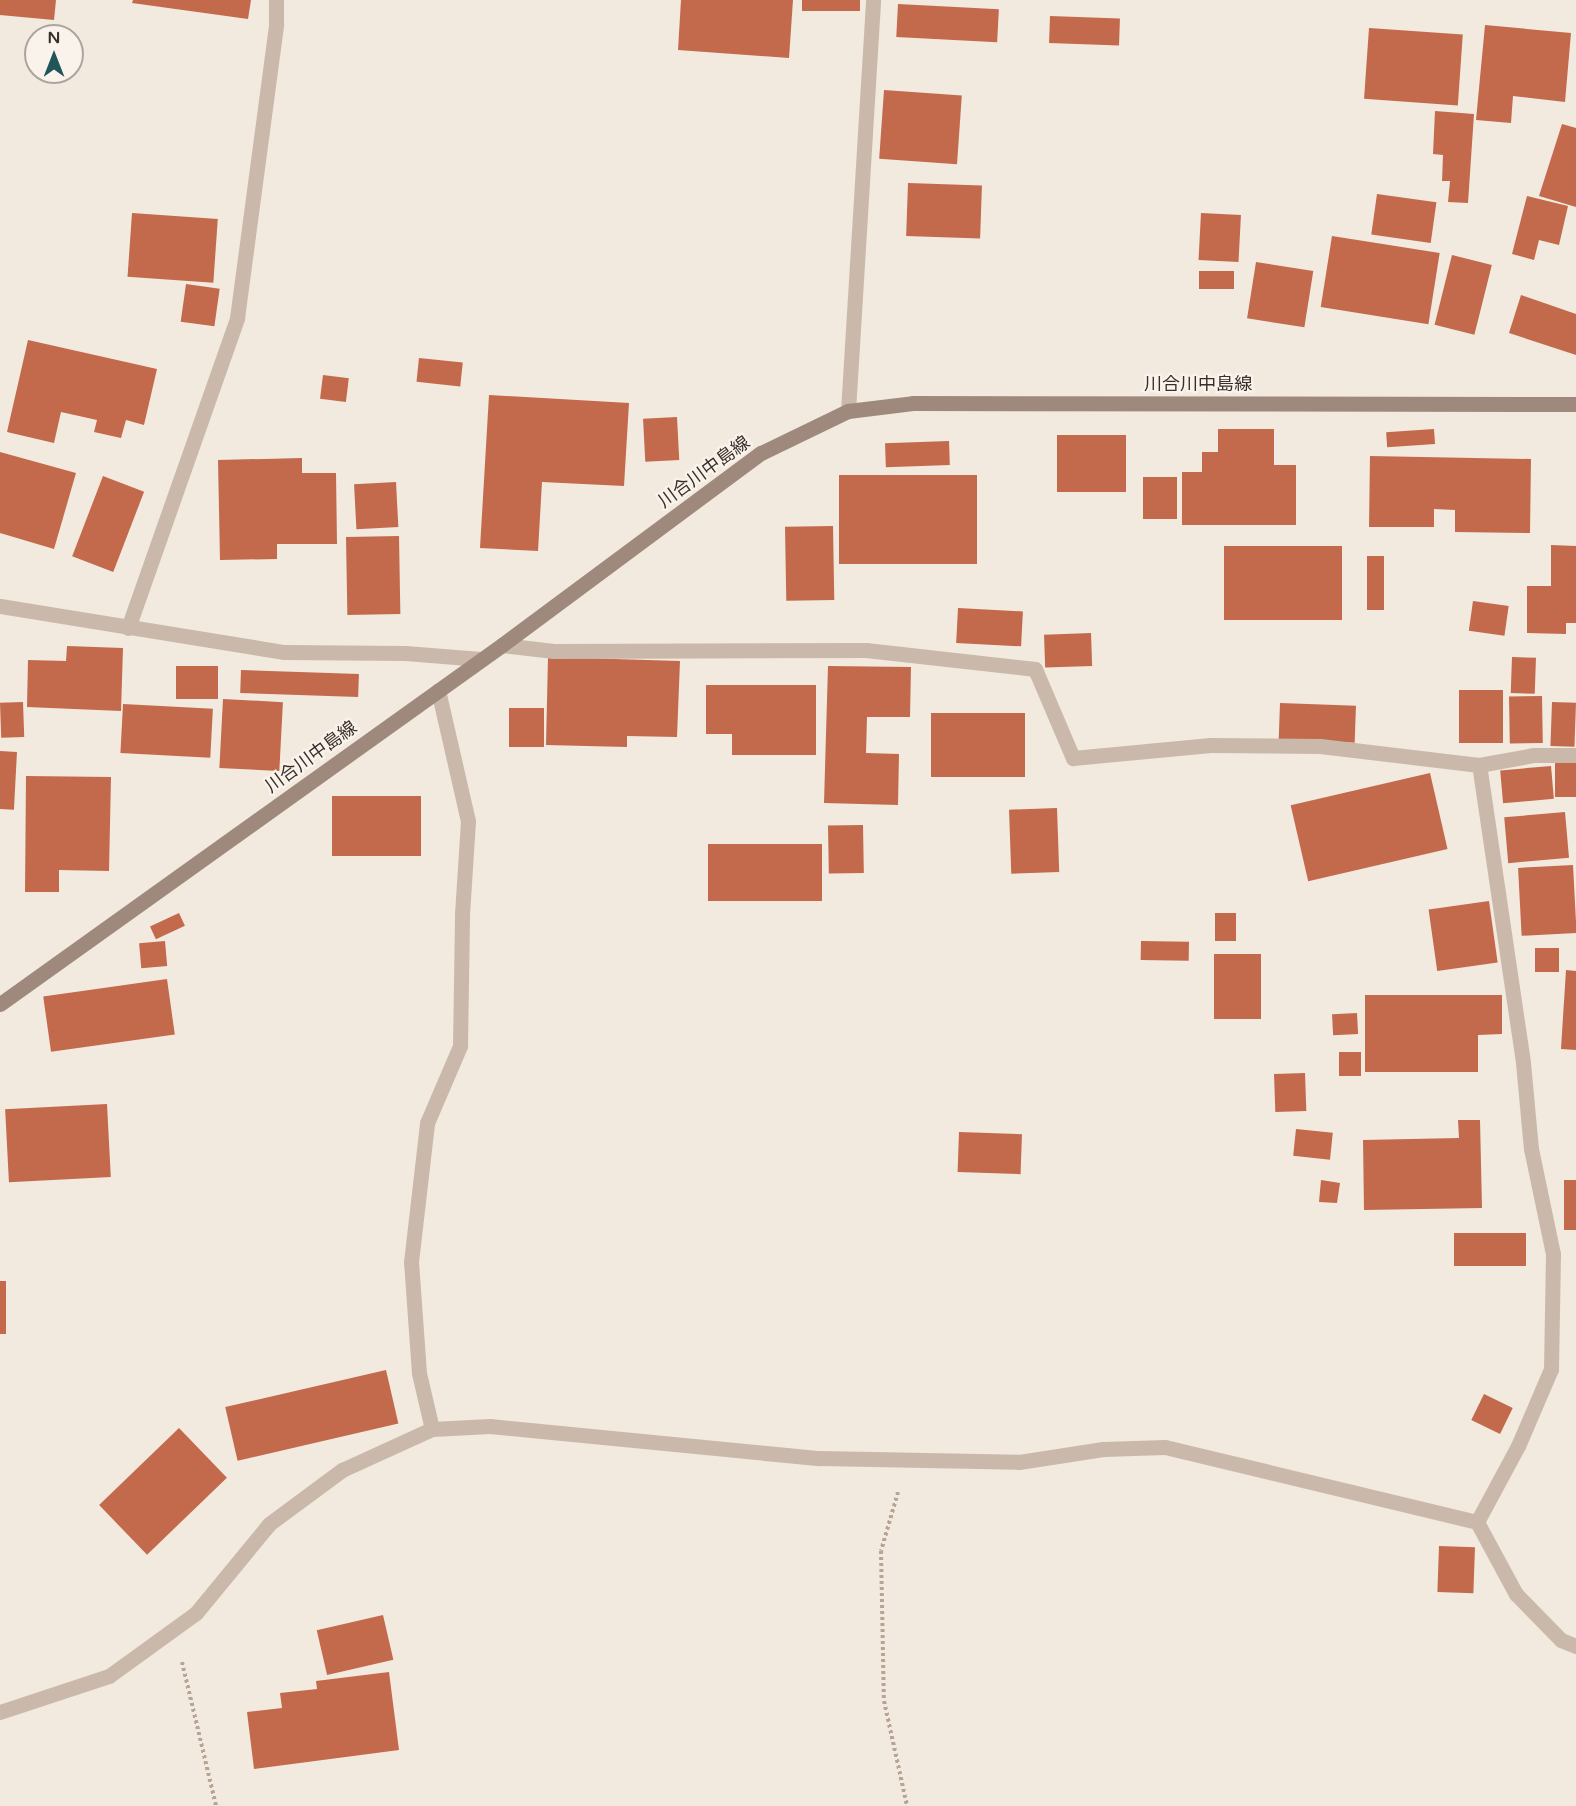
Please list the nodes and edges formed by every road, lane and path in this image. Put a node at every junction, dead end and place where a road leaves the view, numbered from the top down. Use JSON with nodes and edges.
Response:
{"nodes":[{"id":1,"x":276,"y":0,"type":"edge"},
{"id":2,"x":873,"y":0,"type":"edge"},
{"id":3,"x":1576,"y":404,"type":"edge"},
{"id":4,"x":848,"y":411,"type":"junction"},
{"id":5,"x":0,"y":606,"type":"edge"},
{"id":6,"x":128,"y":628,"type":"junction"},
{"id":7,"x":502,"y":645,"type":"junction"},
{"id":8,"x":482,"y":659,"type":"junction"},
{"id":9,"x":438,"y":690,"type":"junction"},
{"id":10,"x":1576,"y":755,"type":"edge"},
{"id":11,"x":1479,"y":765,"type":"junction"},
{"id":12,"x":0,"y":1004,"type":"edge"},
{"id":13,"x":432,"y":1429,"type":"junction"},
{"id":14,"x":907,"y":1459,"type":"junction"},
{"id":15,"x":1477,"y":1522,"type":"junction"},
{"id":16,"x":174,"y":1629,"type":"junction"},
{"id":17,"x":1576,"y":1646,"type":"edge"},
{"id":18,"x":0,"y":1712,"type":"edge"},
{"id":19,"x":216,"y":1806,"type":"edge"},
{"id":20,"x":907,"y":1806,"type":"edge"}],
"edges":[{"from":1,"to":6,"type":"street"},
{"from":2,"to":4,"type":"street"},
{"from":3,"to":4,"type":"main road","name":"川合川中島線"},
{"from":4,"to":7,"type":"main road","name":"川合川中島線"},
{"from":5,"to":6,"type":"street"},
{"from":6,"to":8,"type":"street"},
{"from":7,"to":8,"type":"main road","name":"川合川中島線"},
{"from":7,"to":11,"type":"street"},
{"from":8,"to":9,"type":"main road","name":"川合川中島線"},
{"from":9,"to":12,"type":"main road","name":"川合川中島線"},
{"from":9,"to":13,"type":"street"},
{"from":10,"to":11,"type":"street"},
{"from":11,"to":15,"type":"street"},
{"from":13,"to":14,"type":"street"},
{"from":13,"to":16,"type":"street"},
{"from":14,"to":15,"type":"street"},
{"from":14,"to":20,"type":"path"},
{"from":15,"to":17,"type":"street"},
{"from":16,"to":18,"type":"street"},
{"from":16,"to":19,"type":"path"}]}
